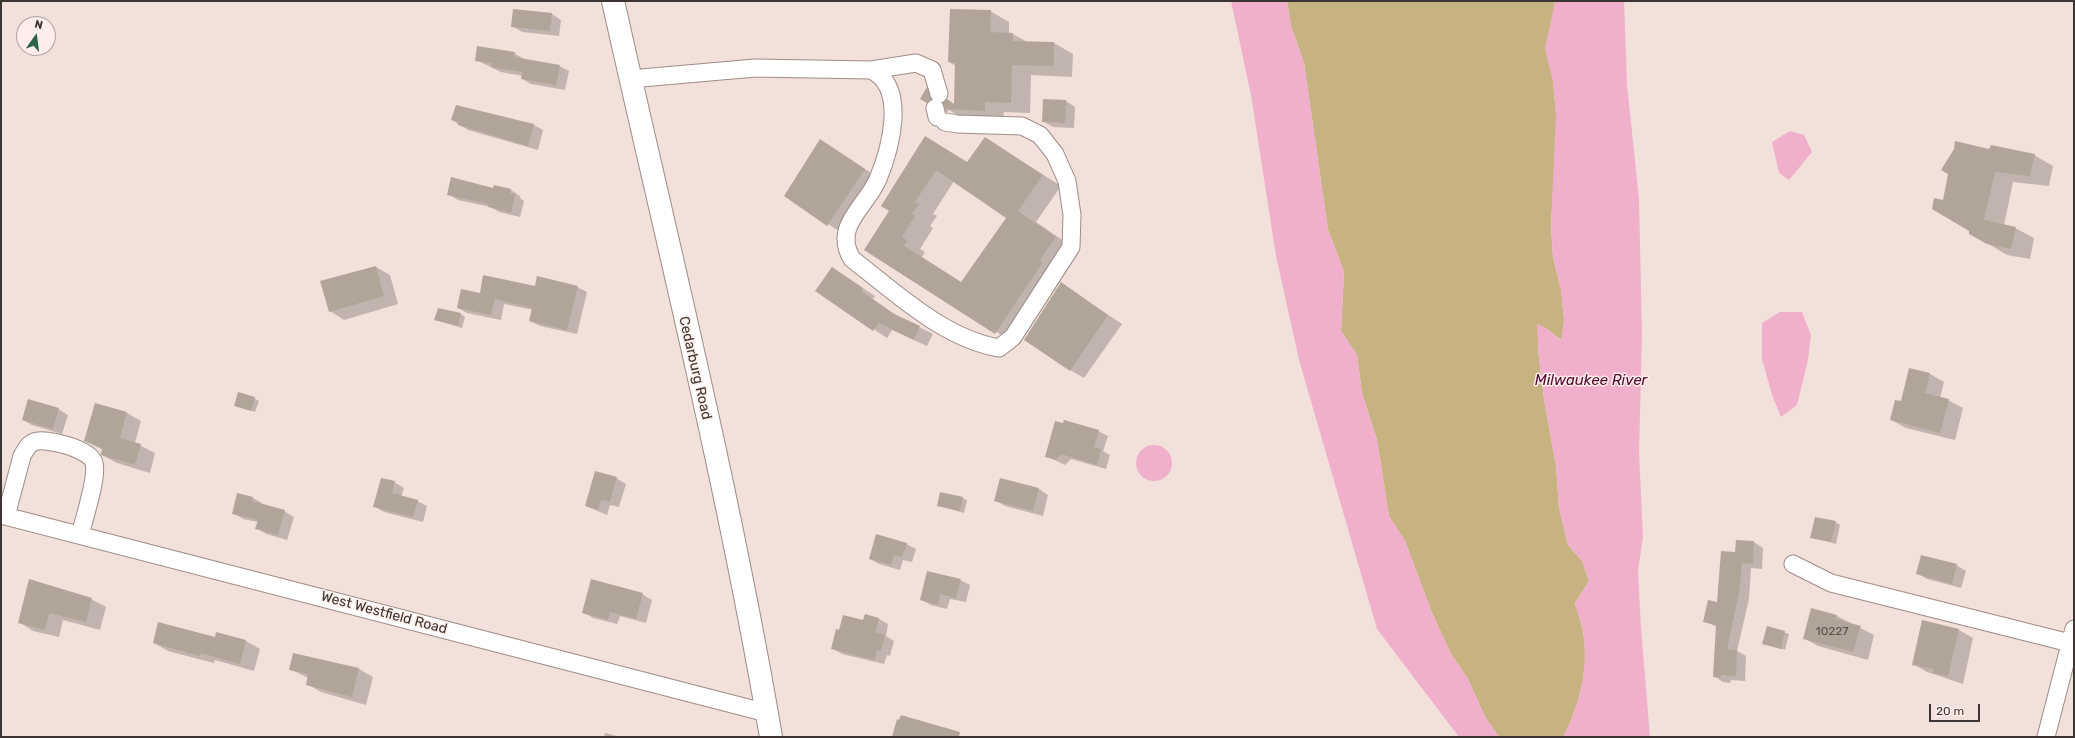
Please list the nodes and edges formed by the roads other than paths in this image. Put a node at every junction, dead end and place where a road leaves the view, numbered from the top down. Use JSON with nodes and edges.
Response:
{"nodes":[{"id":1,"x":613,"y":1,"type":"edge"},
{"id":2,"x":871,"y":70,"type":"junction"},
{"id":3,"x":630,"y":79,"type":"junction"},
{"id":4,"x":4,"y":515,"type":"edge"},
{"id":5,"x":80,"y":535,"type":"junction"},
{"id":6,"x":1793,"y":564,"type":"dead end"},
{"id":7,"x":2072,"y":636,"type":"edge"},
{"id":8,"x":767,"y":712,"type":"junction"},
{"id":9,"x":771,"y":737,"type":"edge"},
{"id":10,"x":2046,"y":737,"type":"edge"}],
"edges":[{"from":1,"to":3,"type":"main road","name":"Cedarburg Road"},
{"from":2,"to":2,"type":"street"},
{"from":2,"to":3,"type":"street"},
{"from":3,"to":8,"type":"main road","name":"Cedarburg Road"},
{"from":4,"to":5,"type":"street","name":"West Westfield Road"},
{"from":4,"to":5,"type":"street"},
{"from":5,"to":8,"type":"street","name":"West Westfield Road"},
{"from":6,"to":7,"type":"street"},
{"from":7,"to":10,"type":"street"},
{"from":8,"to":9,"type":"main road","name":"Cedarburg Road"}]}
